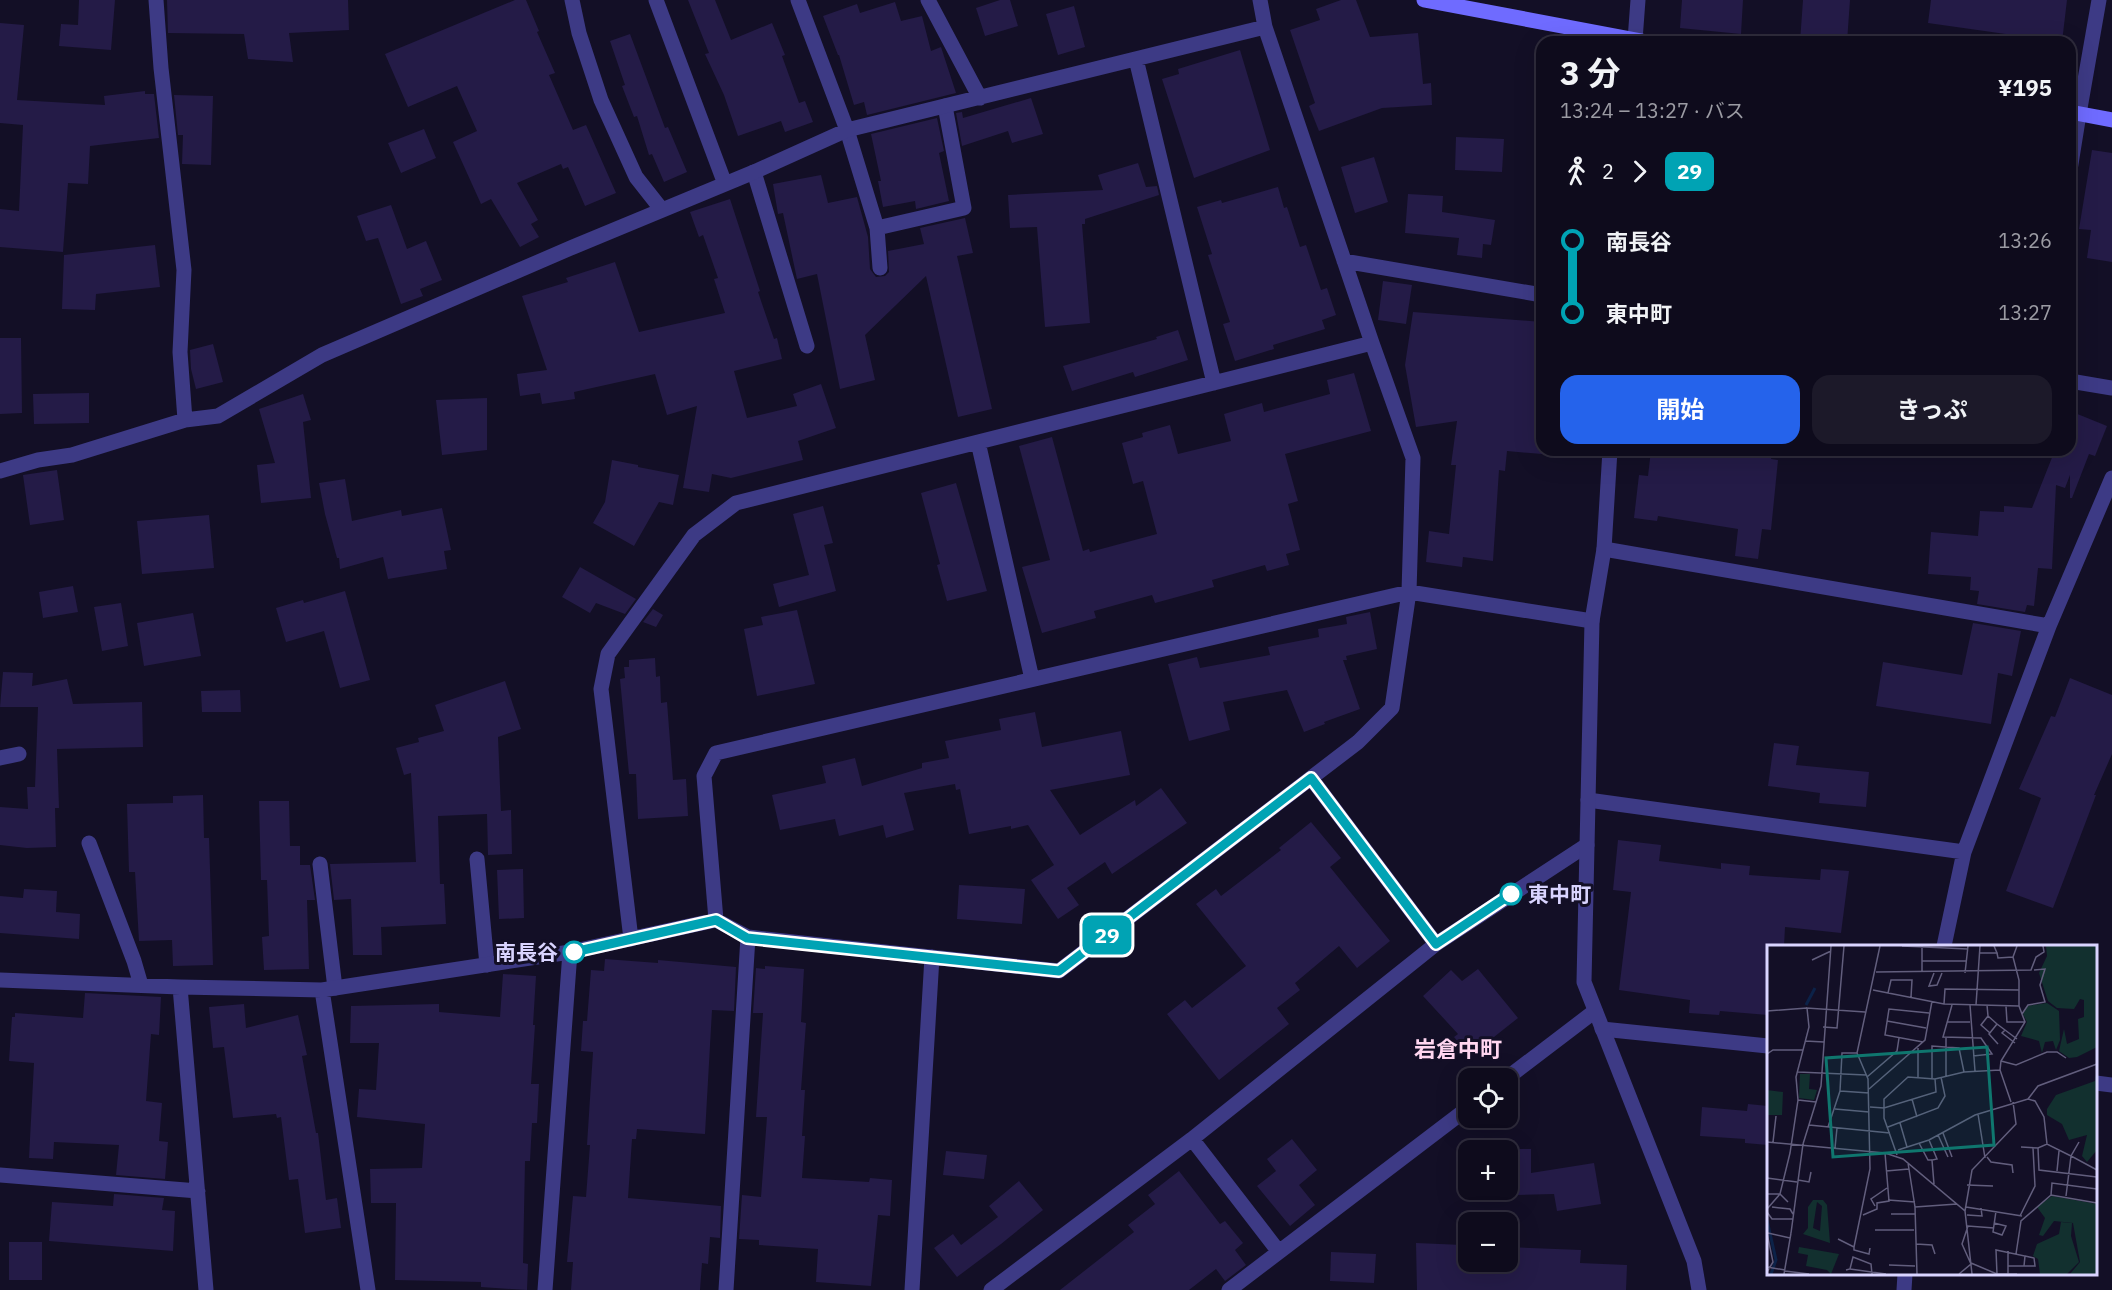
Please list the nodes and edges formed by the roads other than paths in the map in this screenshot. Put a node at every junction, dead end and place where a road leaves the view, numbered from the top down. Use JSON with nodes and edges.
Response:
{"nodes":[{"id":1,"x":156,"y":0,"type":"edge"},
{"id":2,"x":572,"y":0,"type":"edge"},
{"id":3,"x":656,"y":0,"type":"edge"},
{"id":4,"x":798,"y":0,"type":"edge"},
{"id":5,"x":928,"y":0,"type":"edge"},
{"id":6,"x":1260,"y":0,"type":"edge"},
{"id":7,"x":1428,"y":0,"type":"edge"},
{"id":8,"x":1638,"y":0,"type":"edge"},
{"id":9,"x":2099,"y":0,"type":"edge"},
{"id":10,"x":1265,"y":27,"type":"junction"},
{"id":11,"x":1613,"y":36,"type":"edge"},
{"id":12,"x":1639,"y":36,"type":"edge"},
{"id":13,"x":1136,"y":59,"type":"junction"},
{"id":14,"x":980,"y":98,"type":"junction"},
{"id":15,"x":945,"y":106,"type":"junction"},
{"id":16,"x":2076,"y":108,"type":"edge"},
{"id":17,"x":2076,"y":113,"type":"edge"},
{"id":18,"x":2112,"y":120,"type":"edge"},
{"id":19,"x":847,"y":130,"type":"junction"},
{"id":20,"x":754,"y":172,"type":"junction"},
{"id":21,"x":725,"y":184,"type":"junction"},
{"id":22,"x":662,"y":210,"type":"junction"},
{"id":23,"x":877,"y":228,"type":"junction"},
{"id":24,"x":1344,"y":261,"type":"junction"},
{"id":25,"x":880,"y":268,"type":"dead end"},
{"id":26,"x":1536,"y":294,"type":"edge"},
{"id":27,"x":1372,"y":343,"type":"junction"},
{"id":28,"x":807,"y":346,"type":"dead end"},
{"id":29,"x":2076,"y":382,"type":"edge"},
{"id":30,"x":1214,"y":383,"type":"junction"},
{"id":31,"x":2112,"y":388,"type":"edge"},
{"id":32,"x":185,"y":420,"type":"junction"},
{"id":33,"x":978,"y":442,"type":"junction"},
{"id":34,"x":1610,"y":456,"type":"edge"},
{"id":35,"x":0,"y":471,"type":"edge"},
{"id":36,"x":2112,"y":478,"type":"edge"},
{"id":37,"x":1604,"y":549,"type":"junction"},
{"id":38,"x":1409,"y":592,"type":"junction"},
{"id":39,"x":1592,"y":621,"type":"junction"},
{"id":40,"x":2049,"y":626,"type":"junction"},
{"id":41,"x":1032,"y":679,"type":"junction"},
{"id":42,"x":19,"y":754,"type":"dead end"},
{"id":43,"x":0,"y":758,"type":"edge"},
{"id":44,"x":1311,"y":778,"type":"junction"},
{"id":45,"x":1588,"y":800,"type":"junction"},
{"id":46,"x":88,"y":843,"type":"dead end"},
{"id":47,"x":1587,"y":845,"type":"junction"},
{"id":48,"x":1964,"y":852,"type":"junction"},
{"id":49,"x":477,"y":860,"type":"dead end"},
{"id":50,"x":320,"y":864,"type":"dead end"},
{"id":51,"x":716,"y":920,"type":"junction"},
{"id":52,"x":747,"y":938,"type":"junction"},
{"id":53,"x":631,"y":939,"type":"junction"},
{"id":54,"x":1436,"y":944,"type":"junction"},
{"id":55,"x":1944,"y":945,"type":"edge"},
{"id":56,"x":570,"y":952,"type":"junction"},
{"id":57,"x":932,"y":957,"type":"junction"},
{"id":58,"x":487,"y":965,"type":"junction"},
{"id":59,"x":0,"y":980,"type":"edge"},
{"id":60,"x":141,"y":985,"type":"junction"},
{"id":61,"x":180,"y":987,"type":"junction"},
{"id":62,"x":329,"y":989,"type":"junction"},
{"id":63,"x":1595,"y":1011,"type":"junction"},
{"id":64,"x":1602,"y":1029,"type":"junction"},
{"id":65,"x":1767,"y":1046,"type":"edge"},
{"id":66,"x":1518,"y":1070,"type":"edge"},
{"id":67,"x":2097,"y":1083,"type":"edge"},
{"id":68,"x":2112,"y":1085,"type":"edge"},
{"id":69,"x":1458,"y":1116,"type":"edge"},
{"id":70,"x":1192,"y":1138,"type":"junction"},
{"id":71,"x":0,"y":1175,"type":"edge"},
{"id":72,"x":198,"y":1191,"type":"junction"},
{"id":73,"x":1279,"y":1252,"type":"junction"},
{"id":74,"x":1905,"y":1275,"type":"edge"},
{"id":75,"x":206,"y":1290,"type":"edge"},
{"id":76,"x":368,"y":1290,"type":"edge"},
{"id":77,"x":545,"y":1290,"type":"edge"},
{"id":78,"x":726,"y":1290,"type":"edge"},
{"id":79,"x":912,"y":1290,"type":"edge"},
{"id":80,"x":991,"y":1290,"type":"edge"},
{"id":81,"x":1229,"y":1290,"type":"edge"},
{"id":82,"x":1700,"y":1290,"type":"edge"},
{"id":83,"x":1904,"y":1290,"type":"edge"}],
"edges":[{"from":1,"to":32,"type":"street"},
{"from":2,"to":22,"type":"street"},
{"from":3,"to":21,"type":"street"},
{"from":4,"to":19,"type":"street"},
{"from":5,"to":14,"type":"street"},
{"from":6,"to":10,"type":"street"},
{"from":7,"to":11,"type":"main road"},
{"from":8,"to":12,"type":"street"},
{"from":9,"to":16,"type":"street"},
{"from":10,"to":13,"type":"street"},
{"from":10,"to":24,"type":"street"},
{"from":13,"to":14,"type":"street"},
{"from":13,"to":30,"type":"street"},
{"from":14,"to":15,"type":"street"},
{"from":15,"to":19,"type":"street"},
{"from":15,"to":23,"type":"street"},
{"from":17,"to":18,"type":"main road"},
{"from":19,"to":20,"type":"street"},
{"from":19,"to":23,"type":"street"},
{"from":20,"to":21,"type":"street"},
{"from":20,"to":28,"type":"street"},
{"from":21,"to":22,"type":"street"},
{"from":22,"to":32,"type":"street"},
{"from":23,"to":25,"type":"street"},
{"from":24,"to":26,"type":"street"},
{"from":24,"to":27,"type":"street"},
{"from":27,"to":30,"type":"street"},
{"from":27,"to":38,"type":"street"},
{"from":29,"to":31,"type":"street"},
{"from":30,"to":33,"type":"street"},
{"from":32,"to":35,"type":"street"},
{"from":33,"to":41,"type":"street"},
{"from":33,"to":53,"type":"street"},
{"from":34,"to":37,"type":"street"},
{"from":36,"to":40,"type":"street"},
{"from":37,"to":39,"type":"street"},
{"from":37,"to":40,"type":"street"},
{"from":38,"to":39,"type":"street"},
{"from":38,"to":41,"type":"street"},
{"from":38,"to":44,"type":"street"},
{"from":39,"to":45,"type":"street"},
{"from":40,"to":48,"type":"street"},
{"from":41,"to":51,"type":"street"},
{"from":42,"to":43,"type":"street"},
{"from":44,"to":54,"type":"street"},
{"from":44,"to":57,"type":"street"},
{"from":45,"to":47,"type":"street"},
{"from":45,"to":48,"type":"street"},
{"from":46,"to":60,"type":"street"},
{"from":47,"to":54,"type":"street"},
{"from":47,"to":63,"type":"street"},
{"from":48,"to":55,"type":"street"},
{"from":49,"to":58,"type":"street"},
{"from":50,"to":62,"type":"street"},
{"from":51,"to":52,"type":"street"},
{"from":51,"to":53,"type":"street"},
{"from":52,"to":57,"type":"street"},
{"from":52,"to":78,"type":"street"},
{"from":53,"to":56,"type":"street"},
{"from":54,"to":70,"type":"street"},
{"from":56,"to":58,"type":"street"},
{"from":56,"to":77,"type":"street"},
{"from":57,"to":79,"type":"street"},
{"from":58,"to":62,"type":"street"},
{"from":59,"to":60,"type":"street"},
{"from":60,"to":61,"type":"street"},
{"from":61,"to":62,"type":"street"},
{"from":61,"to":72,"type":"street"},
{"from":62,"to":76,"type":"street"},
{"from":63,"to":64,"type":"street"},
{"from":63,"to":66,"type":"street"},
{"from":64,"to":65,"type":"street"},
{"from":64,"to":82,"type":"street"},
{"from":67,"to":68,"type":"street"},
{"from":69,"to":73,"type":"street"},
{"from":70,"to":73,"type":"street"},
{"from":70,"to":80,"type":"street"},
{"from":71,"to":72,"type":"street"},
{"from":72,"to":75,"type":"street"},
{"from":73,"to":81,"type":"street"},
{"from":74,"to":83,"type":"street"}]}
